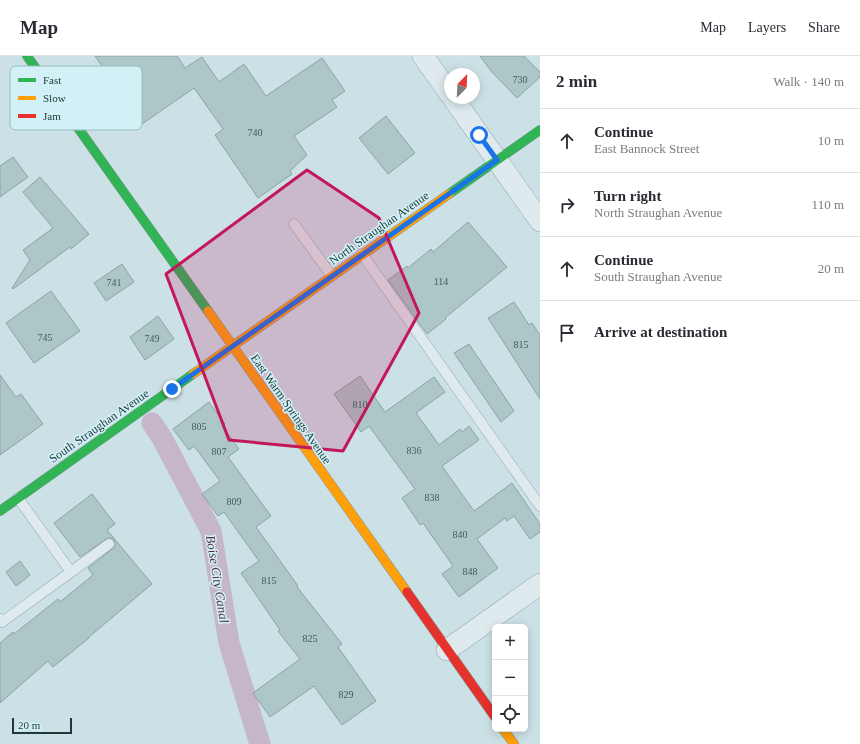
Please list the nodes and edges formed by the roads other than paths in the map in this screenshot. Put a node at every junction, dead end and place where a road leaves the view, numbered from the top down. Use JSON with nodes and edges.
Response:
{"nodes":[{"id":1,"x":27,"y":56,"type":"edge"},
{"id":2,"x":423,"y":56,"type":"edge"},
{"id":3,"x":34,"y":66,"type":"edge"},
{"id":4,"x":444,"y":86,"type":"edge"},
{"id":5,"x":457,"y":104,"type":"edge"},
{"id":6,"x":79,"y":130,"type":"edge"},
{"id":7,"x":540,"y":130,"type":"edge"},
{"id":8,"x":497,"y":160,"type":"junction"},
{"id":9,"x":540,"y":221,"type":"edge"},
{"id":10,"x":294,"y":224,"type":"dead end"},
{"id":11,"x":362,"y":254,"type":"junction"},
{"id":12,"x":332,"y":276,"type":"junction"},
{"id":13,"x":232,"y":346,"type":"junction"},
{"id":14,"x":18,"y":498,"type":"junction"},
{"id":15,"x":540,"y":506,"type":"edge"},
{"id":16,"x":0,"y":511,"type":"edge"},
{"id":17,"x":109,"y":544,"type":"dead end"},
{"id":18,"x":72,"y":572,"type":"junction"},
{"id":19,"x":540,"y":584,"type":"edge"},
{"id":20,"x":1,"y":622,"type":"edge"},
{"id":21,"x":447,"y":650,"type":"junction"},
{"id":22,"x":492,"y":713,"type":"edge"},
{"id":23,"x":505,"y":732,"type":"edge"},
{"id":24,"x":514,"y":744,"type":"edge"}],
"edges":[{"from":1,"to":3,"type":"street","name":"East Warm Springs Avenue"},
{"from":2,"to":4,"type":"street"},
{"from":5,"to":8,"type":"street"},
{"from":6,"to":13,"type":"street","name":"East Warm Springs Avenue"},
{"from":7,"to":8,"type":"street","name":"North Straughan Avenue"},
{"from":8,"to":9,"type":"street"},
{"from":8,"to":11,"type":"street","name":"North Straughan Avenue"},
{"from":10,"to":12,"type":"lane"},
{"from":11,"to":12,"type":"street","name":"North Straughan Avenue"},
{"from":11,"to":15,"type":"lane"},
{"from":12,"to":13,"type":"street","name":"North Straughan Avenue"},
{"from":13,"to":14,"type":"street","name":"South Straughan Avenue"},
{"from":13,"to":21,"type":"street","name":"East Warm Springs Avenue"},
{"from":14,"to":16,"type":"street","name":"South Straughan Avenue"},
{"from":14,"to":18,"type":"lane"},
{"from":17,"to":18,"type":"lane"},
{"from":18,"to":20,"type":"lane"},
{"from":19,"to":21,"type":"street"},
{"from":21,"to":22,"type":"street","name":"East Warm Springs Avenue"},
{"from":23,"to":24,"type":"street"}]}
